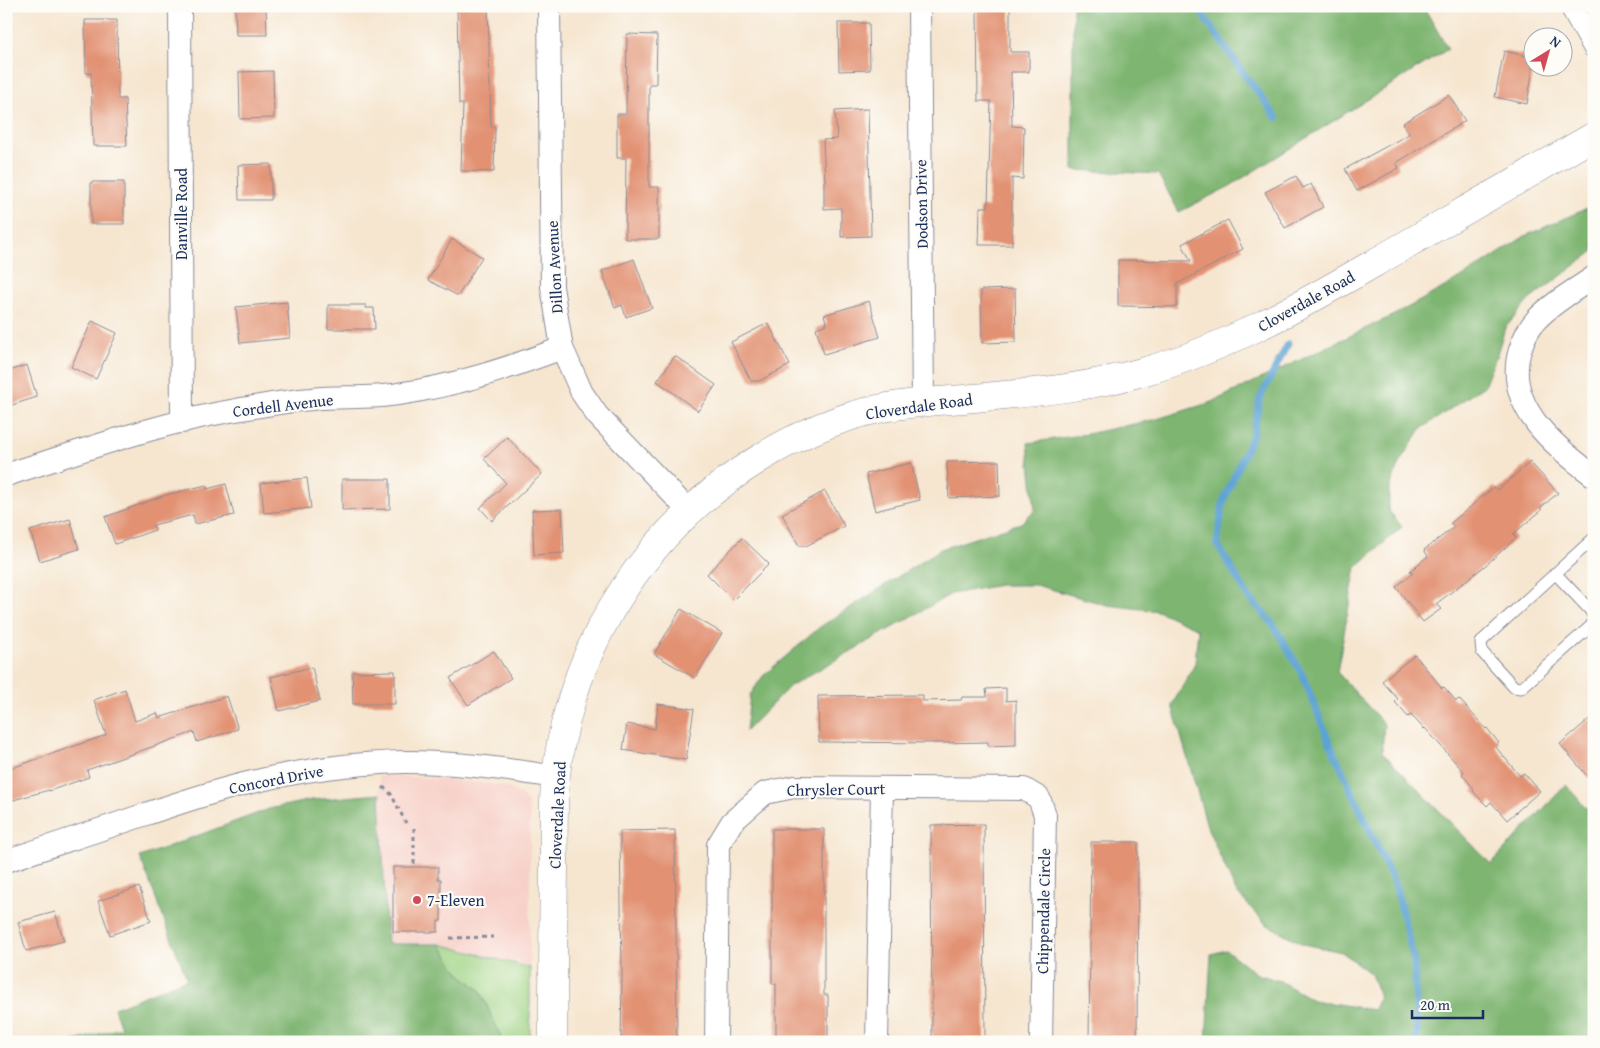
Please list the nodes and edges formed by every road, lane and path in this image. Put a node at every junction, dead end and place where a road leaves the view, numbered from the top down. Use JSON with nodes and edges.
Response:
{"nodes":[{"id":1,"x":180,"y":6,"type":"edge"},
{"id":2,"x":549,"y":6,"type":"edge"},
{"id":3,"x":919,"y":6,"type":"edge"},
{"id":4,"x":1571,"y":6,"type":"edge"},
{"id":5,"x":1594,"y":47,"type":"edge"},
{"id":6,"x":1594,"y":136,"type":"edge"},
{"id":7,"x":1594,"y":277,"type":"edge"},
{"id":8,"x":562,"y":348,"type":"junction"},
{"id":9,"x":923,"y":402,"type":"junction"},
{"id":10,"x":182,"y":422,"type":"junction"},
{"id":11,"x":6,"y":475,"type":"edge"},
{"id":12,"x":1594,"y":476,"type":"edge"},
{"id":13,"x":689,"y":511,"type":"junction"},
{"id":14,"x":1594,"y":538,"type":"edge"},
{"id":15,"x":1555,"y":573,"type":"junction"},
{"id":16,"x":1594,"y":618,"type":"edge"},
{"id":17,"x":556,"y":777,"type":"junction"},
{"id":18,"x":382,"y":786,"type":"dead end"},
{"id":19,"x":882,"y":788,"type":"junction"},
{"id":20,"x":1024,"y":789,"type":"joint"},
{"id":21,"x":406,"y":824,"type":"dead end"},
{"id":22,"x":414,"y":824,"type":"dead end"},
{"id":23,"x":6,"y":861,"type":"edge"},
{"id":24,"x":414,"y":864,"type":"dead end"},
{"id":25,"x":493,"y":937,"type":"dead end"},
{"id":26,"x":450,"y":938,"type":"dead end"},
{"id":27,"x":553,"y":1042,"type":"edge"},
{"id":28,"x":716,"y":1042,"type":"edge"},
{"id":29,"x":877,"y":1042,"type":"edge"},
{"id":30,"x":1040,"y":1042,"type":"edge"}],
"edges":[{"from":1,"to":10,"type":"street","name":"Danville Road"},
{"from":2,"to":8,"type":"street","name":"Dillon Avenue"},
{"from":3,"to":9,"type":"street","name":"Dodson Drive"},
{"from":4,"to":5,"type":"street"},
{"from":6,"to":9,"type":"street","name":"Cloverdale Road"},
{"from":7,"to":12,"type":"street"},
{"from":8,"to":10,"type":"street","name":"Cordell Avenue"},
{"from":8,"to":13,"type":"street","name":"Dillon Avenue"},
{"from":9,"to":13,"type":"street","name":"Cloverdale Road"},
{"from":10,"to":11,"type":"street","name":"Cordell Avenue"},
{"from":13,"to":17,"type":"street","name":"Cloverdale Road"},
{"from":14,"to":15,"type":"lane"},
{"from":15,"to":16,"type":"lane"},
{"from":15,"to":16,"type":"lane"},
{"from":17,"to":23,"type":"street","name":"Concord Drive"},
{"from":17,"to":27,"type":"street","name":"Cloverdale Road"},
{"from":18,"to":21,"type":"path"},
{"from":19,"to":20,"type":"street","name":"Chrysler Court"},
{"from":19,"to":28,"type":"street","name":"Chrysler Court"},
{"from":19,"to":29,"type":"street"},
{"from":20,"to":30,"type":"street","name":"Chippendale Circle"},
{"from":22,"to":24,"type":"path"},
{"from":25,"to":26,"type":"path"}]}
